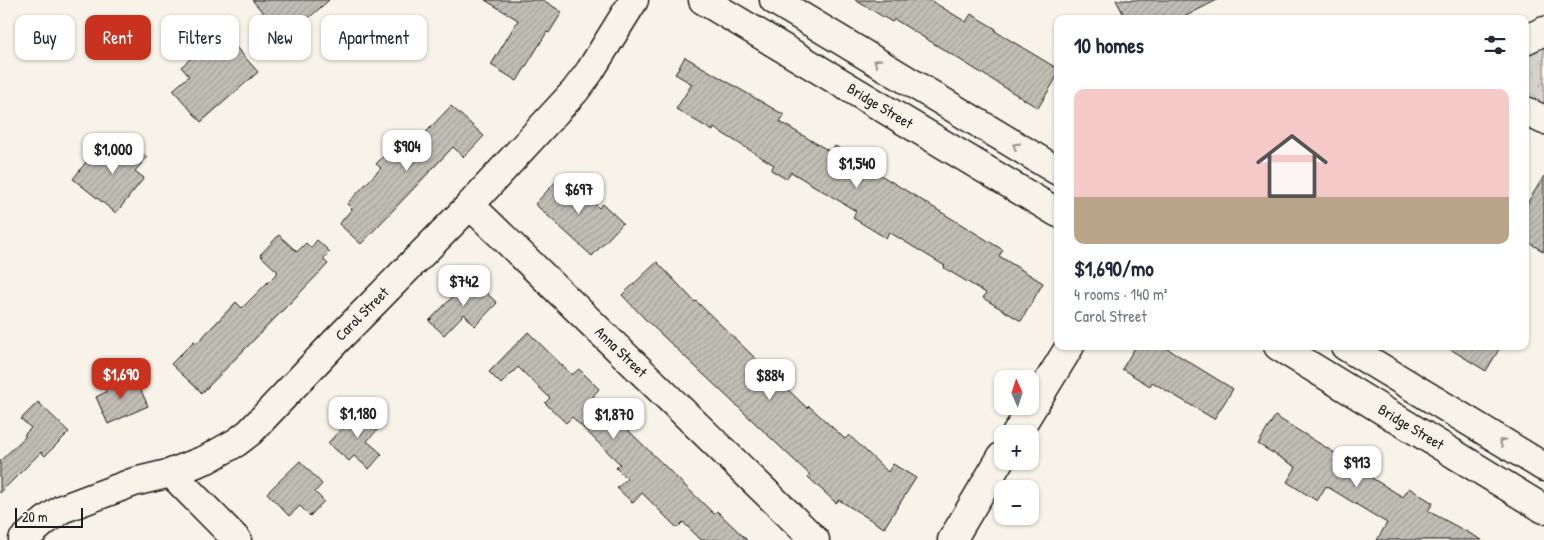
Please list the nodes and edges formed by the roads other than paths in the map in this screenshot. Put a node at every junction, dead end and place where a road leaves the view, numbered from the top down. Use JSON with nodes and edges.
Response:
{"nodes":[{"id":1,"x":634,"y":0,"type":"edge"},
{"id":2,"x":703,"y":0,"type":"edge"},
{"id":3,"x":774,"y":0,"type":"edge"},
{"id":4,"x":1544,"y":31,"type":"edge"},
{"id":5,"x":1529,"y":38,"type":"edge"},
{"id":6,"x":1529,"y":113,"type":"edge"},
{"id":7,"x":1544,"y":120,"type":"edge"},
{"id":8,"x":1054,"y":169,"type":"edge"},
{"id":9,"x":470,"y":205,"type":"junction"},
{"id":10,"x":1054,"y":211,"type":"edge"},
{"id":11,"x":1068,"y":350,"type":"edge"},
{"id":12,"x":1285,"y":350,"type":"edge"},
{"id":13,"x":1352,"y":350,"type":"edge"},
{"id":14,"x":1022,"y":425,"type":"edge"},
{"id":15,"x":1544,"y":467,"type":"edge"},
{"id":16,"x":994,"y":469,"type":"edge"},
{"id":17,"x":171,"y":473,"type":"junction"},
{"id":18,"x":1544,"y":509,"type":"edge"},
{"id":19,"x":23,"y":540,"type":"edge"},
{"id":20,"x":237,"y":540,"type":"edge"},
{"id":21,"x":815,"y":540,"type":"edge"},
{"id":22,"x":952,"y":540,"type":"edge"}],
"edges":[{"from":1,"to":9,"type":"street","name":"Carol Street"},
{"from":2,"to":10,"type":"street","name":"Bridge Street"},
{"from":8,"to":3,"type":"street","one_way":true},
{"from":4,"to":5,"type":"street"},
{"from":6,"to":7,"type":"street"},
{"from":9,"to":17,"type":"street","name":"Carol Street"},
{"from":9,"to":21,"type":"street","name":"Anna Street"},
{"from":11,"to":14,"type":"street"},
{"from":12,"to":18,"type":"street","name":"Bridge Street"},
{"from":15,"to":13,"type":"street","one_way":true},
{"from":16,"to":22,"type":"street"},
{"from":17,"to":19,"type":"street","name":"Carol Street"},
{"from":17,"to":20,"type":"street"}]}
